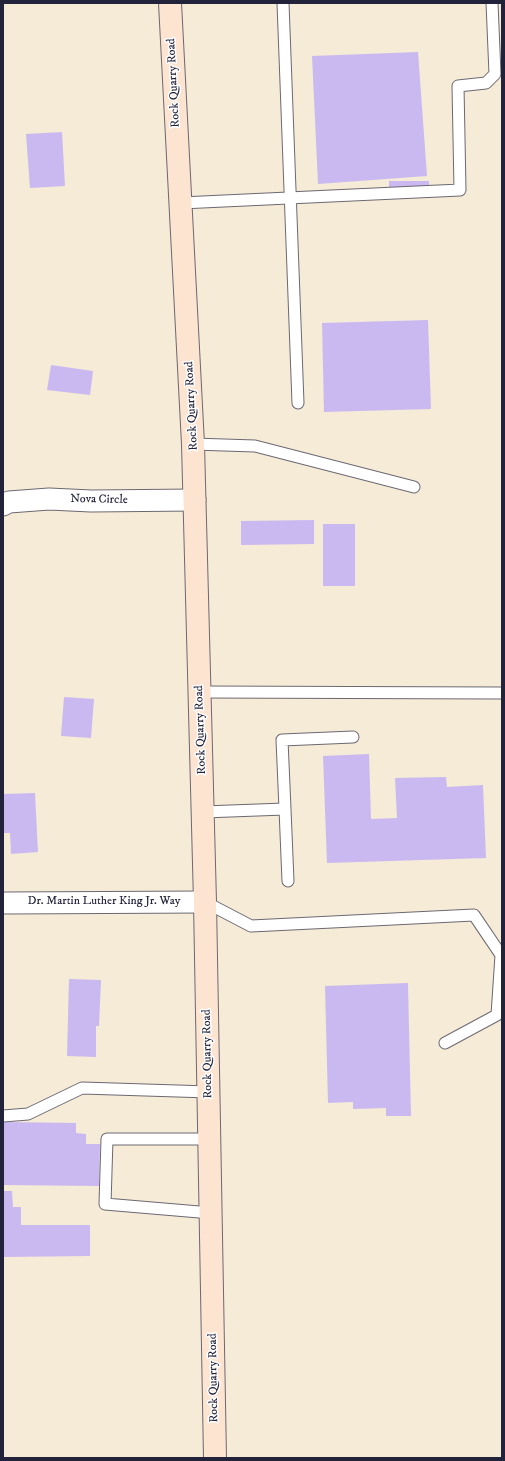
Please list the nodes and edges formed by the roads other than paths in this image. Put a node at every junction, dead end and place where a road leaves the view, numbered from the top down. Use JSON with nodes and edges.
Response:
{"nodes":[{"id":1,"x":170,"y":3,"type":"edge"},
{"id":2,"x":283,"y":3,"type":"edge"},
{"id":3,"x":492,"y":3,"type":"edge"},
{"id":4,"x":289,"y":198,"type":"junction"},
{"id":5,"x":181,"y":204,"type":"junction"},
{"id":6,"x":298,"y":403,"type":"dead end"},
{"id":7,"x":194,"y":444,"type":"junction"},
{"id":8,"x":414,"y":488,"type":"dead end"},
{"id":9,"x":195,"y":500,"type":"junction"},
{"id":10,"x":3,"y":505,"type":"edge"},
{"id":11,"x":200,"y":692,"type":"junction"},
{"id":12,"x":502,"y":693,"type":"edge"},
{"id":13,"x":353,"y":737,"type":"dead end"},
{"id":14,"x":285,"y":808,"type":"junction"},
{"id":15,"x":203,"y":812,"type":"junction"},
{"id":16,"x":288,"y":881,"type":"dead end"},
{"id":17,"x":3,"y":902,"type":"edge"},
{"id":18,"x":206,"y":902,"type":"junction"},
{"id":19,"x":445,"y":1043,"type":"dead end"},
{"id":20,"x":209,"y":1092,"type":"junction"},
{"id":21,"x":3,"y":1116,"type":"edge"},
{"id":22,"x":209,"y":1139,"type":"junction"},
{"id":23,"x":211,"y":1213,"type":"junction"},
{"id":24,"x":215,"y":1458,"type":"edge"}],
"edges":[{"from":1,"to":5,"type":"street","name":"Rock Quarry Road"},
{"from":2,"to":4,"type":"lane"},
{"from":3,"to":4,"type":"lane"},
{"from":4,"to":5,"type":"lane"},
{"from":4,"to":6,"type":"lane"},
{"from":5,"to":7,"type":"street","name":"Rock Quarry Road"},
{"from":7,"to":8,"type":"lane"},
{"from":7,"to":9,"type":"street","name":"Rock Quarry Road"},
{"from":9,"to":10,"type":"street","name":"Nova Circle"},
{"from":9,"to":11,"type":"street","name":"Rock Quarry Road"},
{"from":11,"to":12,"type":"lane"},
{"from":11,"to":15,"type":"street","name":"Rock Quarry Road"},
{"from":13,"to":14,"type":"lane"},
{"from":14,"to":15,"type":"lane"},
{"from":14,"to":16,"type":"lane"},
{"from":15,"to":18,"type":"street","name":"Rock Quarry Road"},
{"from":17,"to":18,"type":"street","name":"Dr. Martin Luther King Jr. Way"},
{"from":18,"to":19,"type":"lane"},
{"from":18,"to":20,"type":"street","name":"Rock Quarry Road"},
{"from":20,"to":21,"type":"lane"},
{"from":20,"to":22,"type":"street","name":"Rock Quarry Road"},
{"from":22,"to":23,"type":"street","name":"Rock Quarry Road"},
{"from":22,"to":23,"type":"lane"},
{"from":23,"to":24,"type":"street","name":"Rock Quarry Road"}]}
